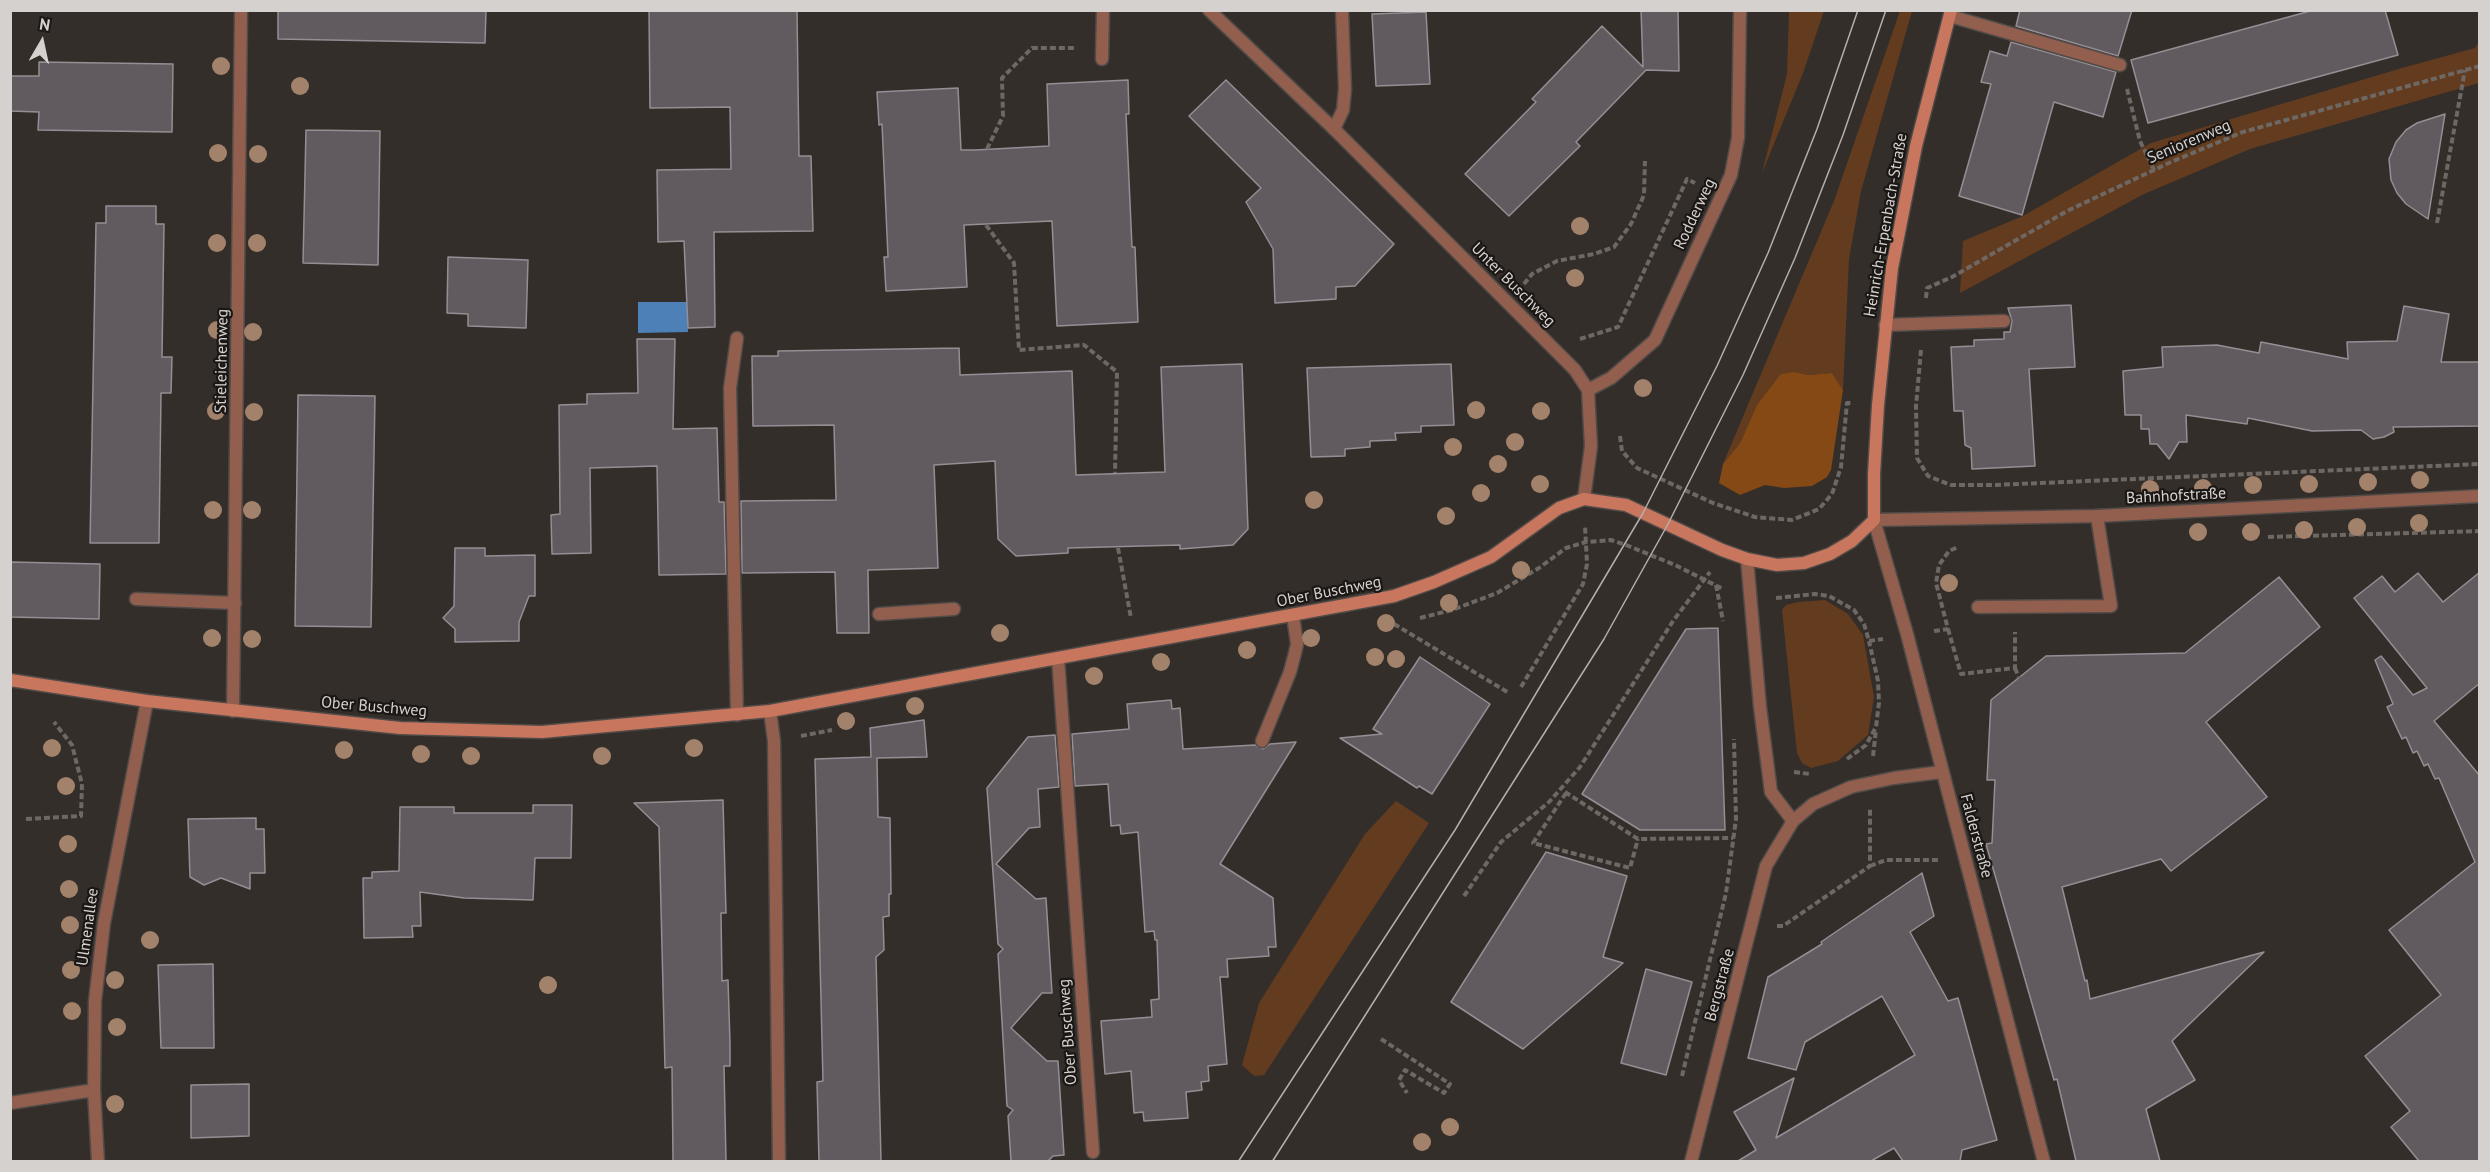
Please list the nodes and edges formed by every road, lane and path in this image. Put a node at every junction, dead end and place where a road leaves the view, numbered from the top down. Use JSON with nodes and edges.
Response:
{"nodes":[{"id":1,"x":241,"y":10,"type":"edge"},
{"id":2,"x":1103,"y":10,"type":"edge"},
{"id":3,"x":1209,"y":10,"type":"edge"},
{"id":4,"x":1342,"y":10,"type":"edge"},
{"id":5,"x":1740,"y":10,"type":"edge"},
{"id":6,"x":1950,"y":13,"type":"edge"},
{"id":7,"x":1102,"y":26,"type":"junction"},
{"id":8,"x":1102,"y":59,"type":"dead end"},
{"id":9,"x":2120,"y":65,"type":"joint"},
{"id":10,"x":2480,"y":66,"type":"edge"},
{"id":11,"x":2465,"y":70,"type":"junction"},
{"id":12,"x":1334,"y":129,"type":"junction"},
{"id":13,"x":987,"y":149,"type":"dead end"},
{"id":14,"x":1645,"y":161,"type":"dead end"},
{"id":15,"x":2154,"y":170,"type":"junction"},
{"id":16,"x":1695,"y":183,"type":"dead end"},
{"id":17,"x":2437,"y":223,"type":"dead end"},
{"id":18,"x":986,"y":225,"type":"dead end"},
{"id":19,"x":1927,"y":288,"type":"dead end"},
{"id":20,"x":1508,"y":303,"type":"junction"},
{"id":21,"x":2004,"y":321,"type":"dead end"},
{"id":22,"x":1885,"y":325,"type":"junction"},
{"id":23,"x":737,"y":338,"type":"dead end"},
{"id":24,"x":1577,"y":340,"type":"dead end"},
{"id":25,"x":1588,"y":390,"type":"junction"},
{"id":26,"x":1847,"y":402,"type":"dead end"},
{"id":27,"x":1916,"y":406,"type":"dead end"},
{"id":28,"x":1618,"y":427,"type":"dead end"},
{"id":29,"x":2480,"y":464,"type":"edge"},
{"id":30,"x":1116,"y":473,"type":"dead end"},
{"id":31,"x":2480,"y":496,"type":"edge"},
{"id":32,"x":1584,"y":499,"type":"junction"},
{"id":33,"x":2097,"y":516,"type":"junction"},
{"id":34,"x":1875,"y":520,"type":"junction"},
{"id":35,"x":1118,"y":548,"type":"dead end"},
{"id":36,"x":1747,"y":559,"type":"junction"},
{"id":37,"x":1705,"y":580,"type":"junction"},
{"id":38,"x":1716,"y":585,"type":"dead end"},
{"id":39,"x":136,"y":600,"type":"dead end"},
{"id":40,"x":235,"y":603,"type":"junction"},
{"id":41,"x":1978,"y":607,"type":"dead end"},
{"id":42,"x":2015,"y":607,"type":"junction"},
{"id":43,"x":954,"y":609,"type":"dead end"},
{"id":44,"x":879,"y":614,"type":"dead end"},
{"id":45,"x":1293,"y":616,"type":"junction"},
{"id":46,"x":1394,"y":624,"type":"dead end"},
{"id":47,"x":1948,"y":629,"type":"dead end"},
{"id":48,"x":1869,"y":641,"type":"dead end"},
{"id":49,"x":1136,"y":643,"type":"junction"},
{"id":50,"x":1058,"y":658,"type":"junction"},
{"id":51,"x":2015,"y":668,"type":"junction"},
{"id":52,"x":2019,"y":678,"type":"dead end"},
{"id":53,"x":10,"y":680,"type":"edge"},
{"id":54,"x":1521,"y":687,"type":"dead end"},
{"id":55,"x":1509,"y":693,"type":"dead end"},
{"id":56,"x":147,"y":701,"type":"junction"},
{"id":57,"x":233,"y":711,"type":"junction"},
{"id":58,"x":771,"y":711,"type":"junction"},
{"id":59,"x":737,"y":716,"type":"junction"},
{"id":60,"x":54,"y":722,"type":"dead end"},
{"id":61,"x":1262,"y":741,"type":"dead end"},
{"id":62,"x":1791,"y":762,"type":"dead end"},
{"id":63,"x":1840,"y":764,"type":"dead end"},
{"id":64,"x":1941,"y":772,"type":"junction"},
{"id":65,"x":1817,"y":773,"type":"dead end"},
{"id":66,"x":1870,"y":782,"type":"junction"},
{"id":67,"x":1562,"y":790,"type":"junction"},
{"id":68,"x":1566,"y":793,"type":"junction"},
{"id":69,"x":26,"y":819,"type":"dead end"},
{"id":70,"x":1793,"y":821,"type":"junction"},
{"id":71,"x":1638,"y":839,"type":"junction"},
{"id":72,"x":1964,"y":859,"type":"junction"},
{"id":73,"x":1870,"y":866,"type":"junction"},
{"id":74,"x":1464,"y":896,"type":"dead end"},
{"id":75,"x":1752,"y":928,"type":"junction"},
{"id":76,"x":1381,"y":1039,"type":"dead end"},
{"id":77,"x":1680,"y":1084,"type":"dead end"},
{"id":78,"x":94,"y":1090,"type":"junction"},
{"id":79,"x":1407,"y":1093,"type":"dead end"},
{"id":80,"x":10,"y":1103,"type":"edge"},
{"id":81,"x":1094,"y":1152,"type":"dead end"},
{"id":82,"x":98,"y":1161,"type":"edge"},
{"id":83,"x":779,"y":1161,"type":"edge"},
{"id":84,"x":1691,"y":1161,"type":"edge"},
{"id":85,"x":2044,"y":1161,"type":"edge"}],
"edges":[{"from":1,"to":40,"type":"street","name":"Stieleichenweg"},
{"from":2,"to":7,"type":"street"},
{"from":3,"to":12,"type":"street","name":"Unter Buschweg"},
{"from":4,"to":12,"type":"street"},
{"from":5,"to":25,"type":"street","name":"Rodderweg"},
{"from":6,"to":9,"type":"street"},
{"from":6,"to":22,"type":"street","name":"Heinrich-Erpenbach-Straße"},
{"from":7,"to":8,"type":"street"},
{"from":7,"to":13,"type":"path"},
{"from":9,"to":15,"type":"path"},
{"from":10,"to":11,"type":"path","name":"Seniorenweg"},
{"from":11,"to":15,"type":"path","name":"Seniorenweg"},
{"from":11,"to":17,"type":"path"},
{"from":12,"to":20,"type":"street","name":"Unter Buschweg"},
{"from":14,"to":20,"type":"path"},
{"from":15,"to":19,"type":"path","name":"Seniorenweg"},
{"from":16,"to":24,"type":"path"},
{"from":18,"to":30,"type":"path"},
{"from":20,"to":25,"type":"street","name":"Unter Buschweg"},
{"from":21,"to":22,"type":"street"},
{"from":22,"to":34,"type":"street","name":"Heinrich-Erpenbach-Straße"},
{"from":23,"to":59,"type":"street"},
{"from":25,"to":32,"type":"street"},
{"from":26,"to":28,"type":"path"},
{"from":27,"to":29,"type":"path"},
{"from":31,"to":33,"type":"street","name":"Bahnhofstraße"},
{"from":32,"to":36,"type":"street"},
{"from":32,"to":45,"type":"street","name":"Ober Buschweg"},
{"from":33,"to":34,"type":"street","name":"Bahnhofstraße"},
{"from":33,"to":42,"type":"street"},
{"from":34,"to":36,"type":"street"},
{"from":34,"to":64,"type":"street","name":"Falderstraße"},
{"from":35,"to":49,"type":"path"},
{"from":36,"to":70,"type":"street"},
{"from":37,"to":38,"type":"path"},
{"from":37,"to":54,"type":"path"},
{"from":37,"to":67,"type":"path"},
{"from":39,"to":40,"type":"street"},
{"from":40,"to":57,"type":"street","name":"Stieleichenweg"},
{"from":41,"to":42,"type":"street"},
{"from":42,"to":51,"type":"path"},
{"from":43,"to":44,"type":"street"},
{"from":45,"to":49,"type":"street","name":"Ober Buschweg"},
{"from":45,"to":61,"type":"street"},
{"from":46,"to":55,"type":"path"},
{"from":47,"to":51,"type":"path"},
{"from":48,"to":63,"type":"path"},
{"from":49,"to":50,"type":"street","name":"Ober Buschweg"},
{"from":50,"to":58,"type":"street","name":"Ober Buschweg"},
{"from":50,"to":81,"type":"street","name":"Ober Buschweg"},
{"from":51,"to":52,"type":"path"},
{"from":53,"to":56,"type":"street","name":"Ober Buschweg"},
{"from":56,"to":57,"type":"street","name":"Ober Buschweg"},
{"from":56,"to":78,"type":"street","name":"Ulmenallee"},
{"from":57,"to":59,"type":"street","name":"Ober Buschweg"},
{"from":58,"to":59,"type":"street","name":"Ober Buschweg"},
{"from":58,"to":83,"type":"street"},
{"from":60,"to":69,"type":"path"},
{"from":62,"to":65,"type":"path"},
{"from":64,"to":66,"type":"street","name":"Bergstraße"},
{"from":64,"to":72,"type":"street","name":"Falderstraße"},
{"from":66,"to":70,"type":"street","name":"Bergstraße"},
{"from":66,"to":73,"type":"path"},
{"from":67,"to":68,"type":"path"},
{"from":67,"to":74,"type":"path"},
{"from":68,"to":71,"type":"path"},
{"from":68,"to":71,"type":"path"},
{"from":70,"to":75,"type":"street","name":"Bergstraße"},
{"from":71,"to":77,"type":"path"},
{"from":72,"to":73,"type":"path"},
{"from":72,"to":85,"type":"street","name":"Falderstraße"},
{"from":73,"to":75,"type":"path"},
{"from":75,"to":84,"type":"street","name":"Bergstraße"},
{"from":76,"to":79,"type":"path"},
{"from":78,"to":80,"type":"street"},
{"from":78,"to":82,"type":"street","name":"Ulmenallee"}]}
